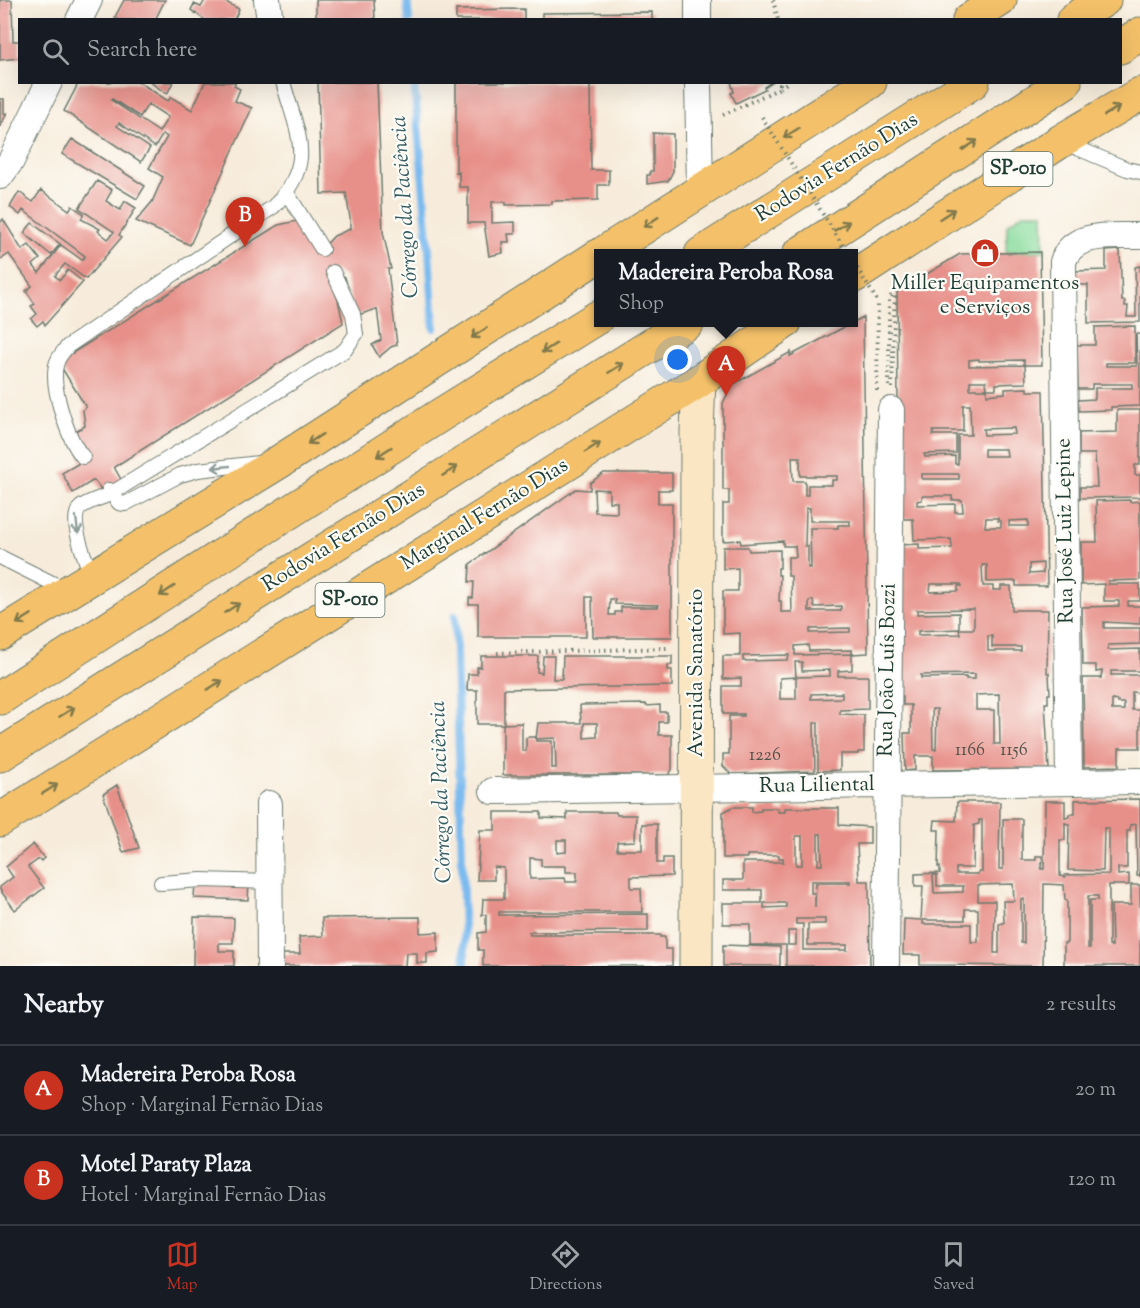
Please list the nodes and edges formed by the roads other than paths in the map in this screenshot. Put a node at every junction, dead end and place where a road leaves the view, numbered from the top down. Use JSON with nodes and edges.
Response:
{"nodes":[{"id":1,"x":89,"y":0,"type":"edge"},
{"id":2,"x":267,"y":0,"type":"edge"},
{"id":3,"x":698,"y":0,"type":"edge"},
{"id":4,"x":1000,"y":0,"type":"edge"},
{"id":5,"x":1104,"y":0,"type":"edge"},
{"id":6,"x":80,"y":18,"type":"edge"},
{"id":7,"x":270,"y":18,"type":"edge"},
{"id":8,"x":698,"y":18,"type":"edge"},
{"id":9,"x":972,"y":18,"type":"edge"},
{"id":10,"x":1076,"y":18,"type":"edge"},
{"id":11,"x":1140,"y":34,"type":"edge"},
{"id":12,"x":1122,"y":46,"type":"edge"},
{"id":13,"x":48,"y":84,"type":"edge"},
{"id":14,"x":284,"y":84,"type":"edge"},
{"id":15,"x":698,"y":84,"type":"edge"},
{"id":16,"x":867,"y":84,"type":"edge"},
{"id":17,"x":970,"y":84,"type":"edge"},
{"id":18,"x":1062,"y":84,"type":"edge"},
{"id":19,"x":1140,"y":94,"type":"edge"},
{"id":20,"x":1061,"y":141,"type":"junction"},
{"id":21,"x":1140,"y":172,"type":"edge"},
{"id":22,"x":0,"y":176,"type":"edge"},
{"id":23,"x":700,"y":190,"type":"junction"},
{"id":24,"x":287,"y":193,"type":"junction"},
{"id":25,"x":1140,"y":236,"type":"edge"},
{"id":26,"x":322,"y":249,"type":"dead end"},
{"id":27,"x":609,"y":249,"type":"edge"},
{"id":28,"x":709,"y":249,"type":"edge"},
{"id":29,"x":807,"y":249,"type":"edge"},
{"id":30,"x":594,"y":259,"type":"edge"},
{"id":31,"x":333,"y":272,"type":"dead end"},
{"id":32,"x":858,"y":273,"type":"edge"},
{"id":33,"x":594,"y":319,"type":"edge"},
{"id":34,"x":680,"y":327,"type":"edge"},
{"id":35,"x":778,"y":327,"type":"edge"},
{"id":36,"x":699,"y":381,"type":"junction"},
{"id":37,"x":891,"y":410,"type":"road end"},
{"id":38,"x":83,"y":457,"type":"dead end"},
{"id":39,"x":279,"y":462,"type":"junction"},
{"id":40,"x":110,"y":492,"type":"junction"},
{"id":41,"x":3,"y":562,"type":"edge"},
{"id":42,"x":80,"y":584,"type":"junction"},
{"id":43,"x":0,"y":634,"type":"edge"},
{"id":44,"x":0,"y":698,"type":"edge"},
{"id":45,"x":0,"y":755,"type":"edge"},
{"id":46,"x":1140,"y":781,"type":"edge"},
{"id":47,"x":1069,"y":782,"type":"junction"},
{"id":48,"x":887,"y":785,"type":"junction"},
{"id":49,"x":697,"y":788,"type":"junction"},
{"id":50,"x":493,"y":791,"type":"dead end"},
{"id":51,"x":269,"y":804,"type":"dead end"},
{"id":52,"x":0,"y":820,"type":"edge"},
{"id":53,"x":269,"y":882,"type":"junction"},
{"id":54,"x":161,"y":883,"type":"dead end"},
{"id":55,"x":270,"y":966,"type":"edge"},
{"id":56,"x":696,"y":966,"type":"edge"},
{"id":57,"x":886,"y":966,"type":"edge"}],
"edges":[{"from":1,"to":6,"type":"street"},
{"from":2,"to":7,"type":"street"},
{"from":3,"to":8,"type":"street"},
{"from":4,"to":9,"type":"highway"},
{"from":5,"to":10,"type":"highway"},
{"from":11,"to":12,"type":"highway"},
{"from":13,"to":22,"type":"street"},
{"from":14,"to":24,"type":"lane"},
{"from":15,"to":23,"type":"street"},
{"from":16,"to":23,"type":"highway","one_way":true},
{"from":17,"to":28,"type":"highway","name":"Rodovia Fernão Dias"},
{"from":29,"to":18,"type":"highway","number":"SP-010","one_way":true},
{"from":20,"to":19,"type":"highway","number":"SP-010","one_way":true},
{"from":20,"to":21,"type":"lane"},
{"from":32,"to":20,"type":"highway","number":"SP-010","one_way":true},
{"from":23,"to":27,"type":"highway","one_way":true},
{"from":24,"to":26,"type":"lane"},
{"from":24,"to":38,"type":"lane"},
{"from":25,"to":47,"type":"street","name":"Rua José Luiz Lepine"},
{"from":30,"to":39,"type":"highway","one_way":true},
{"from":31,"to":40,"type":"lane"},
{"from":33,"to":44,"type":"highway","one_way":true},
{"from":45,"to":34,"type":"highway","name":"Rodovia Fernão Dias","number":"SP-010","one_way":true},
{"from":35,"to":36,"type":"highway","name":"Marginal Fernão Dias","number":"SP-010"},
{"from":36,"to":49,"type":"street","name":"Avenida Sanatório"},
{"from":52,"to":36,"type":"highway","name":"Marginal Fernão Dias","number":"SP-010","one_way":true},
{"from":37,"to":48,"type":"street","name":"Rua João Luís Bozzi"},
{"from":39,"to":40,"type":"lane","one_way":true},
{"from":39,"to":42,"type":"highway"},
{"from":40,"to":42,"type":"lane","one_way":true},
{"from":41,"to":42,"type":"lane"},
{"from":42,"to":43,"type":"highway","one_way":true},
{"from":46,"to":47,"type":"street","name":"Rua Liliental"},
{"from":47,"to":48,"type":"street","name":"Rua Liliental"},
{"from":48,"to":49,"type":"street","name":"Rua Liliental"},
{"from":48,"to":57,"type":"street","name":"Rua João Luís Bozzi"},
{"from":49,"to":50,"type":"street","name":"Rua Liliental"},
{"from":49,"to":56,"type":"street","name":"Avenida Sanatório"},
{"from":51,"to":53,"type":"street"},
{"from":53,"to":54,"type":"lane"},
{"from":53,"to":55,"type":"street"}]}
